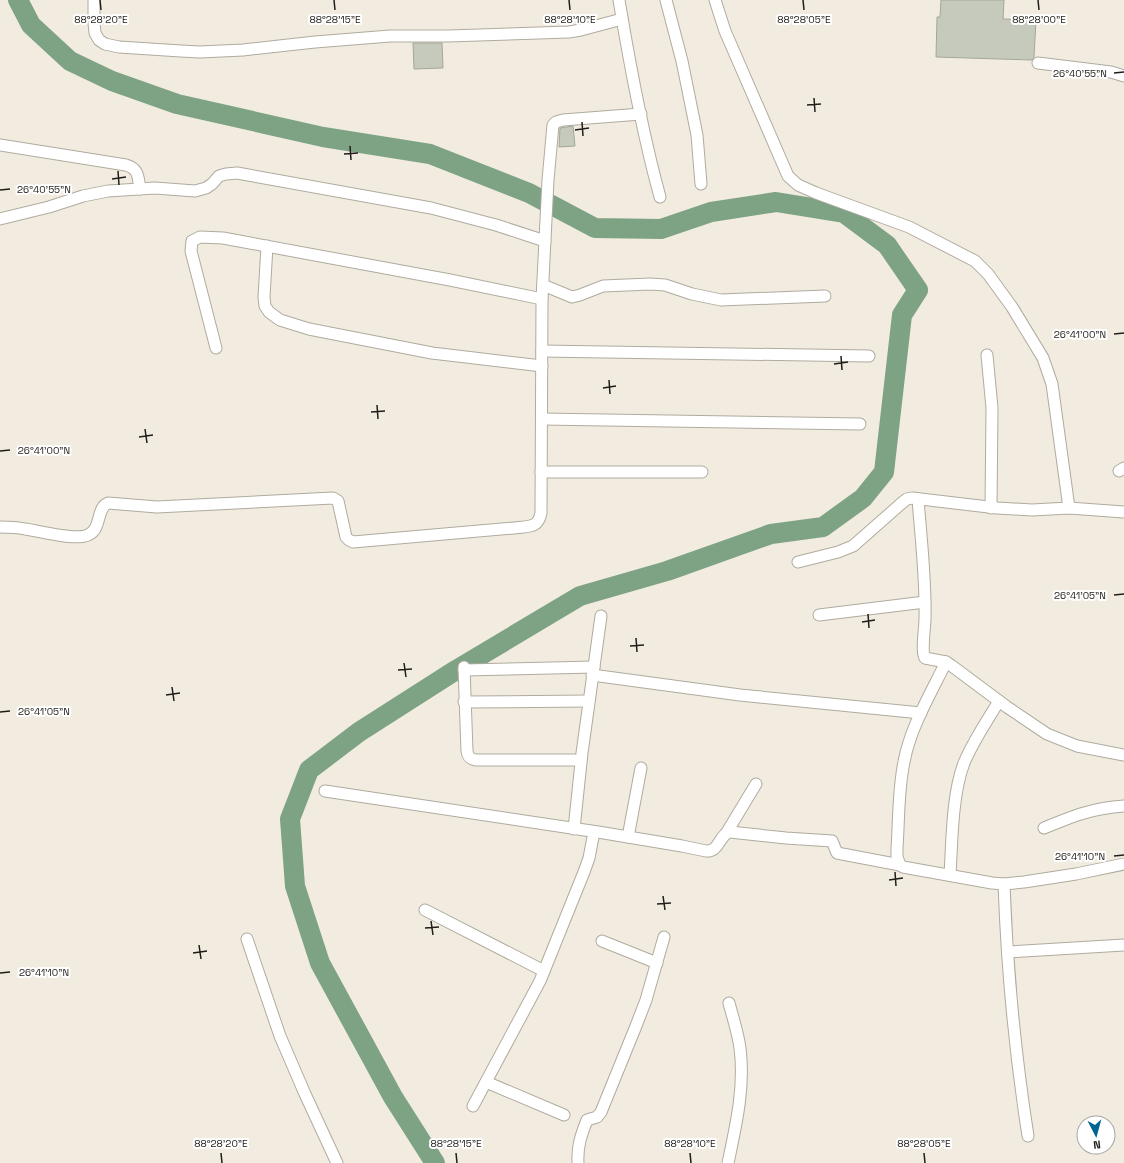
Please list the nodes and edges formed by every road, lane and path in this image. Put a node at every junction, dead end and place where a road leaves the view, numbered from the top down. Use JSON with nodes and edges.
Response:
{"nodes":[{"id":1,"x":94,"y":0,"type":"edge"},
{"id":2,"x":619,"y":0,"type":"edge"},
{"id":3,"x":666,"y":0,"type":"edge"},
{"id":4,"x":715,"y":0,"type":"edge"},
{"id":5,"x":622,"y":18,"type":"junction"},
{"id":6,"x":1038,"y":63,"type":"dead end"},
{"id":7,"x":1124,"y":76,"type":"edge"},
{"id":8,"x":641,"y":114,"type":"junction"},
{"id":9,"x":0,"y":144,"type":"edge"},
{"id":10,"x":701,"y":184,"type":"dead end"},
{"id":11,"x":140,"y":188,"type":"junction"},
{"id":12,"x":660,"y":197,"type":"dead end"},
{"id":13,"x":0,"y":219,"type":"edge"},
{"id":14,"x":545,"y":238,"type":"junction"},
{"id":15,"x":267,"y":246,"type":"junction"},
{"id":16,"x":543,"y":285,"type":"junction"},
{"id":17,"x":825,"y":296,"type":"dead end"},
{"id":18,"x":542,"y":299,"type":"junction"},
{"id":19,"x":216,"y":348,"type":"dead end"},
{"id":20,"x":542,"y":351,"type":"junction"},
{"id":21,"x":987,"y":355,"type":"dead end"},
{"id":22,"x":869,"y":356,"type":"dead end"},
{"id":23,"x":542,"y":366,"type":"junction"},
{"id":24,"x":542,"y":419,"type":"junction"},
{"id":25,"x":860,"y":424,"type":"dead end"},
{"id":26,"x":541,"y":472,"type":"junction"},
{"id":27,"x":702,"y":472,"type":"dead end"},
{"id":28,"x":918,"y":499,"type":"junction"},
{"id":29,"x":991,"y":508,"type":"junction"},
{"id":30,"x":1068,"y":508,"type":"junction"},
{"id":31,"x":1124,"y":512,"type":"edge"},
{"id":32,"x":0,"y":528,"type":"edge"},
{"id":33,"x":798,"y":562,"type":"dead end"},
{"id":34,"x":925,"y":602,"type":"junction"},
{"id":35,"x":819,"y":615,"type":"dead end"},
{"id":36,"x":602,"y":616,"type":"dead end"},
{"id":37,"x":946,"y":662,"type":"junction"},
{"id":38,"x":593,"y":671,"type":"junction"},
{"id":39,"x":589,"y":701,"type":"junction"},
{"id":40,"x":999,"y":701,"type":"junction"},
{"id":41,"x":464,"y":702,"type":"junction"},
{"id":42,"x":921,"y":713,"type":"junction"},
{"id":43,"x":1124,"y":755,"type":"edge"},
{"id":44,"x":581,"y":760,"type":"junction"},
{"id":45,"x":641,"y":768,"type":"dead end"},
{"id":46,"x":756,"y":784,"type":"dead end"},
{"id":47,"x":325,"y":791,"type":"dead end"},
{"id":48,"x":1124,"y":806,"type":"edge"},
{"id":49,"x":1044,"y":828,"type":"dead end"},
{"id":50,"x":574,"y":829,"type":"junction"},
{"id":51,"x":594,"y":832,"type":"junction"},
{"id":52,"x":728,"y":832,"type":"junction"},
{"id":53,"x":628,"y":837,"type":"junction"},
{"id":54,"x":1124,"y":864,"type":"edge"},
{"id":55,"x":900,"y":865,"type":"junction"},
{"id":56,"x":950,"y":875,"type":"junction"},
{"id":57,"x":1004,"y":884,"type":"junction"},
{"id":58,"x":425,"y":910,"type":"dead end"},
{"id":59,"x":664,"y":937,"type":"dead end"},
{"id":60,"x":247,"y":939,"type":"dead end"},
{"id":61,"x":602,"y":941,"type":"dead end"},
{"id":62,"x":1124,"y":945,"type":"edge"},
{"id":63,"x":1008,"y":952,"type":"junction"},
{"id":64,"x":657,"y":963,"type":"junction"},
{"id":65,"x":544,"y":971,"type":"junction"},
{"id":66,"x":729,"y":1003,"type":"dead end"},
{"id":67,"x":486,"y":1082,"type":"junction"},
{"id":68,"x":473,"y":1106,"type":"dead end"},
{"id":69,"x":564,"y":1115,"type":"dead end"},
{"id":70,"x":1028,"y":1136,"type":"dead end"},
{"id":71,"x":337,"y":1163,"type":"edge"},
{"id":72,"x":578,"y":1163,"type":"edge"},
{"id":73,"x":728,"y":1163,"type":"edge"}],
"edges":[{"from":1,"to":5,"type":"street"},
{"from":2,"to":5,"type":"street"},
{"from":3,"to":10,"type":"street"},
{"from":4,"to":30,"type":"street"},
{"from":5,"to":8,"type":"street"},
{"from":6,"to":7,"type":"street"},
{"from":8,"to":12,"type":"street"},
{"from":8,"to":14,"type":"street"},
{"from":9,"to":11,"type":"street"},
{"from":11,"to":13,"type":"street"},
{"from":11,"to":14,"type":"street"},
{"from":14,"to":16,"type":"street"},
{"from":15,"to":18,"type":"street"},
{"from":15,"to":19,"type":"street"},
{"from":15,"to":23,"type":"street"},
{"from":16,"to":17,"type":"street"},
{"from":16,"to":18,"type":"street"},
{"from":18,"to":20,"type":"street"},
{"from":20,"to":22,"type":"street"},
{"from":20,"to":23,"type":"street"},
{"from":21,"to":29,"type":"street"},
{"from":23,"to":24,"type":"street"},
{"from":24,"to":25,"type":"street"},
{"from":24,"to":26,"type":"street"},
{"from":26,"to":27,"type":"street"},
{"from":26,"to":32,"type":"street"},
{"from":28,"to":29,"type":"street"},
{"from":28,"to":33,"type":"street"},
{"from":28,"to":34,"type":"street"},
{"from":29,"to":30,"type":"street"},
{"from":30,"to":31,"type":"street"},
{"from":34,"to":35,"type":"street"},
{"from":34,"to":37,"type":"street"},
{"from":36,"to":38,"type":"street"},
{"from":37,"to":40,"type":"street"},
{"from":37,"to":42,"type":"street"},
{"from":38,"to":39,"type":"street"},
{"from":38,"to":41,"type":"street"},
{"from":38,"to":42,"type":"street"},
{"from":39,"to":41,"type":"street"},
{"from":39,"to":44,"type":"street"},
{"from":40,"to":43,"type":"street"},
{"from":40,"to":56,"type":"street"},
{"from":41,"to":44,"type":"street"},
{"from":42,"to":55,"type":"street"},
{"from":44,"to":50,"type":"street"},
{"from":45,"to":53,"type":"street"},
{"from":46,"to":52,"type":"street"},
{"from":47,"to":50,"type":"street"},
{"from":48,"to":49,"type":"street"},
{"from":50,"to":51,"type":"street"},
{"from":51,"to":53,"type":"street"},
{"from":51,"to":65,"type":"street"},
{"from":52,"to":53,"type":"street"},
{"from":52,"to":55,"type":"street"},
{"from":54,"to":57,"type":"street"},
{"from":55,"to":56,"type":"street"},
{"from":56,"to":57,"type":"street"},
{"from":57,"to":63,"type":"street"},
{"from":58,"to":65,"type":"street"},
{"from":59,"to":64,"type":"street"},
{"from":60,"to":71,"type":"street"},
{"from":61,"to":64,"type":"street"},
{"from":62,"to":63,"type":"street"},
{"from":63,"to":70,"type":"street"},
{"from":64,"to":72,"type":"street"},
{"from":65,"to":67,"type":"street"},
{"from":66,"to":73,"type":"street"},
{"from":67,"to":68,"type":"street"},
{"from":67,"to":69,"type":"street"}]}
